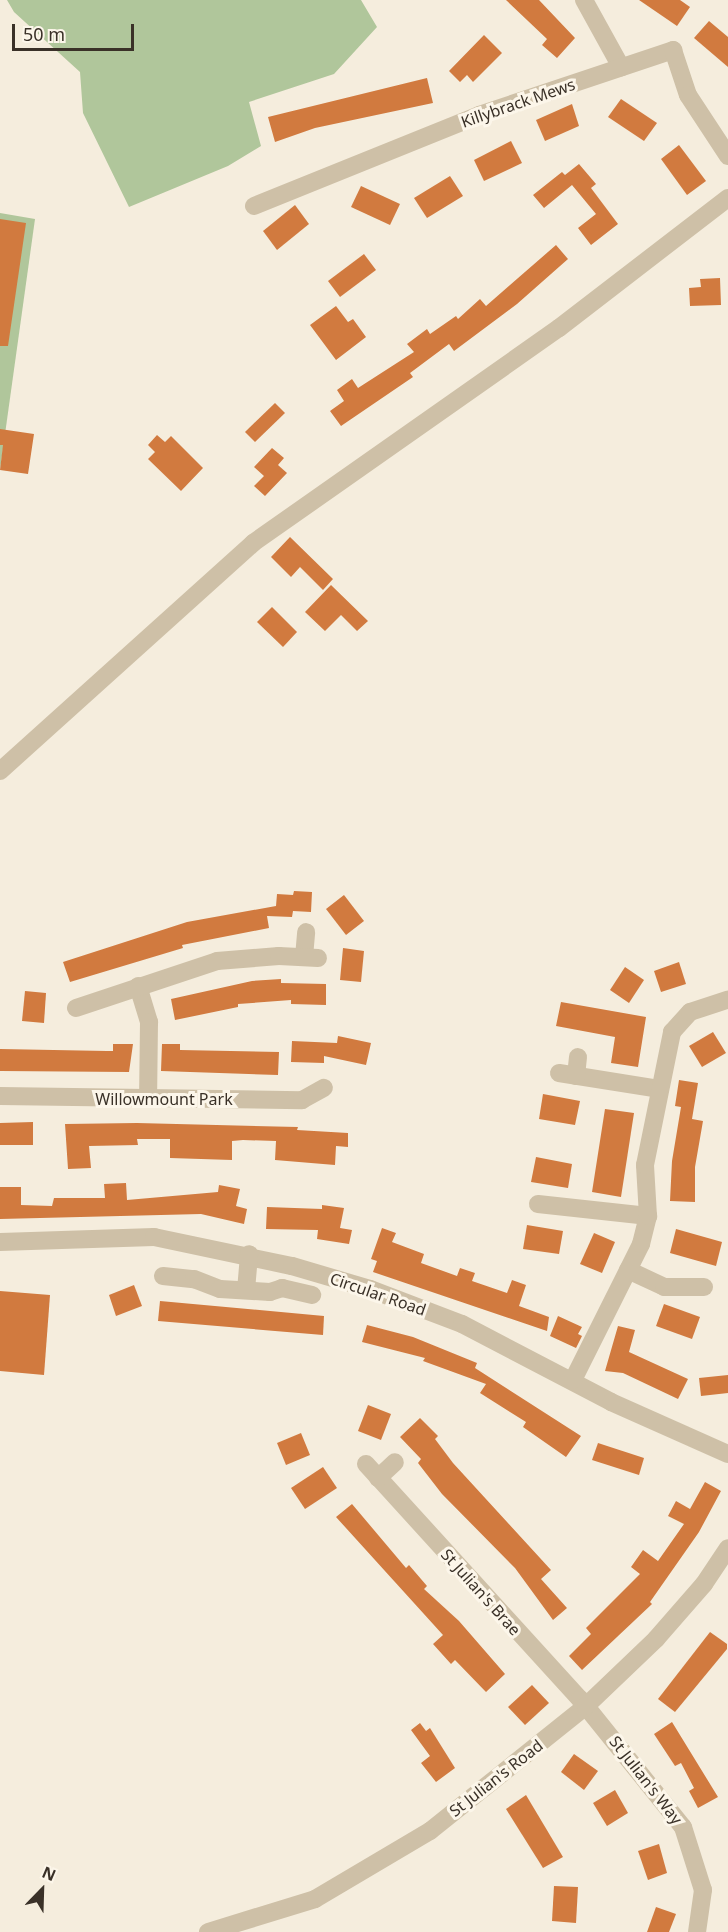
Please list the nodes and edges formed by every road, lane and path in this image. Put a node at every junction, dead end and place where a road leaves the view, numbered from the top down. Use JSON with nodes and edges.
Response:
{"nodes":[{"id":1,"x":584,"y":0,"type":"edge"},
{"id":2,"x":621,"y":67,"type":"junction"},
{"id":3,"x":728,"y":156,"type":"edge"},
{"id":4,"x":728,"y":198,"type":"edge"},
{"id":5,"x":254,"y":206,"type":"dead end"},
{"id":6,"x":0,"y":771,"type":"edge"},
{"id":7,"x":306,"y":932,"type":"dead end"},
{"id":8,"x":138,"y":986,"type":"junction"},
{"id":9,"x":728,"y":1000,"type":"edge"},
{"id":10,"x":76,"y":1008,"type":"dead end"},
{"id":11,"x":578,"y":1057,"type":"dead end"},
{"id":12,"x":324,"y":1088,"type":"dead end"},
{"id":13,"x":659,"y":1089,"type":"junction"},
{"id":14,"x":0,"y":1096,"type":"edge"},
{"id":15,"x":148,"y":1099,"type":"junction"},
{"id":16,"x":538,"y":1204,"type":"dead end"},
{"id":17,"x":648,"y":1216,"type":"junction"},
{"id":18,"x":0,"y":1242,"type":"edge"},
{"id":19,"x":249,"y":1254,"type":"junction"},
{"id":20,"x":628,"y":1270,"type":"junction"},
{"id":21,"x":163,"y":1276,"type":"dead end"},
{"id":22,"x":704,"y":1287,"type":"dead end"},
{"id":23,"x":246,"y":1290,"type":"junction"},
{"id":24,"x":312,"y":1295,"type":"dead end"},
{"id":25,"x":573,"y":1380,"type":"junction"},
{"id":26,"x":728,"y":1454,"type":"edge"},
{"id":27,"x":395,"y":1462,"type":"dead end"},
{"id":28,"x":728,"y":1548,"type":"edge"},
{"id":29,"x":586,"y":1706,"type":"junction"},
{"id":30,"x":208,"y":1932,"type":"edge"},
{"id":31,"x":697,"y":1932,"type":"edge"}],
"edges":[{"from":1,"to":2,"type":"street"},
{"from":2,"to":3,"type":"street","name":"Killybrack Mews"},
{"from":2,"to":5,"type":"street","name":"Killybrack Mews"},
{"from":4,"to":6,"type":"street"},
{"from":7,"to":8,"type":"street"},
{"from":8,"to":10,"type":"street"},
{"from":8,"to":15,"type":"street"},
{"from":9,"to":13,"type":"street"},
{"from":11,"to":13,"type":"street"},
{"from":12,"to":15,"type":"street","name":"Willowmount Park"},
{"from":13,"to":17,"type":"street"},
{"from":14,"to":15,"type":"street","name":"Willowmount Park"},
{"from":16,"to":17,"type":"street"},
{"from":17,"to":20,"type":"street"},
{"from":18,"to":19,"type":"street","name":"Circular Road"},
{"from":19,"to":23,"type":"street"},
{"from":19,"to":25,"type":"street","name":"Circular Road"},
{"from":20,"to":22,"type":"street"},
{"from":20,"to":25,"type":"street"},
{"from":21,"to":23,"type":"street"},
{"from":23,"to":24,"type":"street"},
{"from":25,"to":26,"type":"street","name":"Circular Road"},
{"from":27,"to":29,"type":"street","name":"St Julian's Brae"},
{"from":28,"to":29,"type":"street","name":"St Julian's Road"},
{"from":29,"to":30,"type":"street","name":"St Julian's Road"},
{"from":29,"to":31,"type":"street","name":"St Julian's Way"}]}
